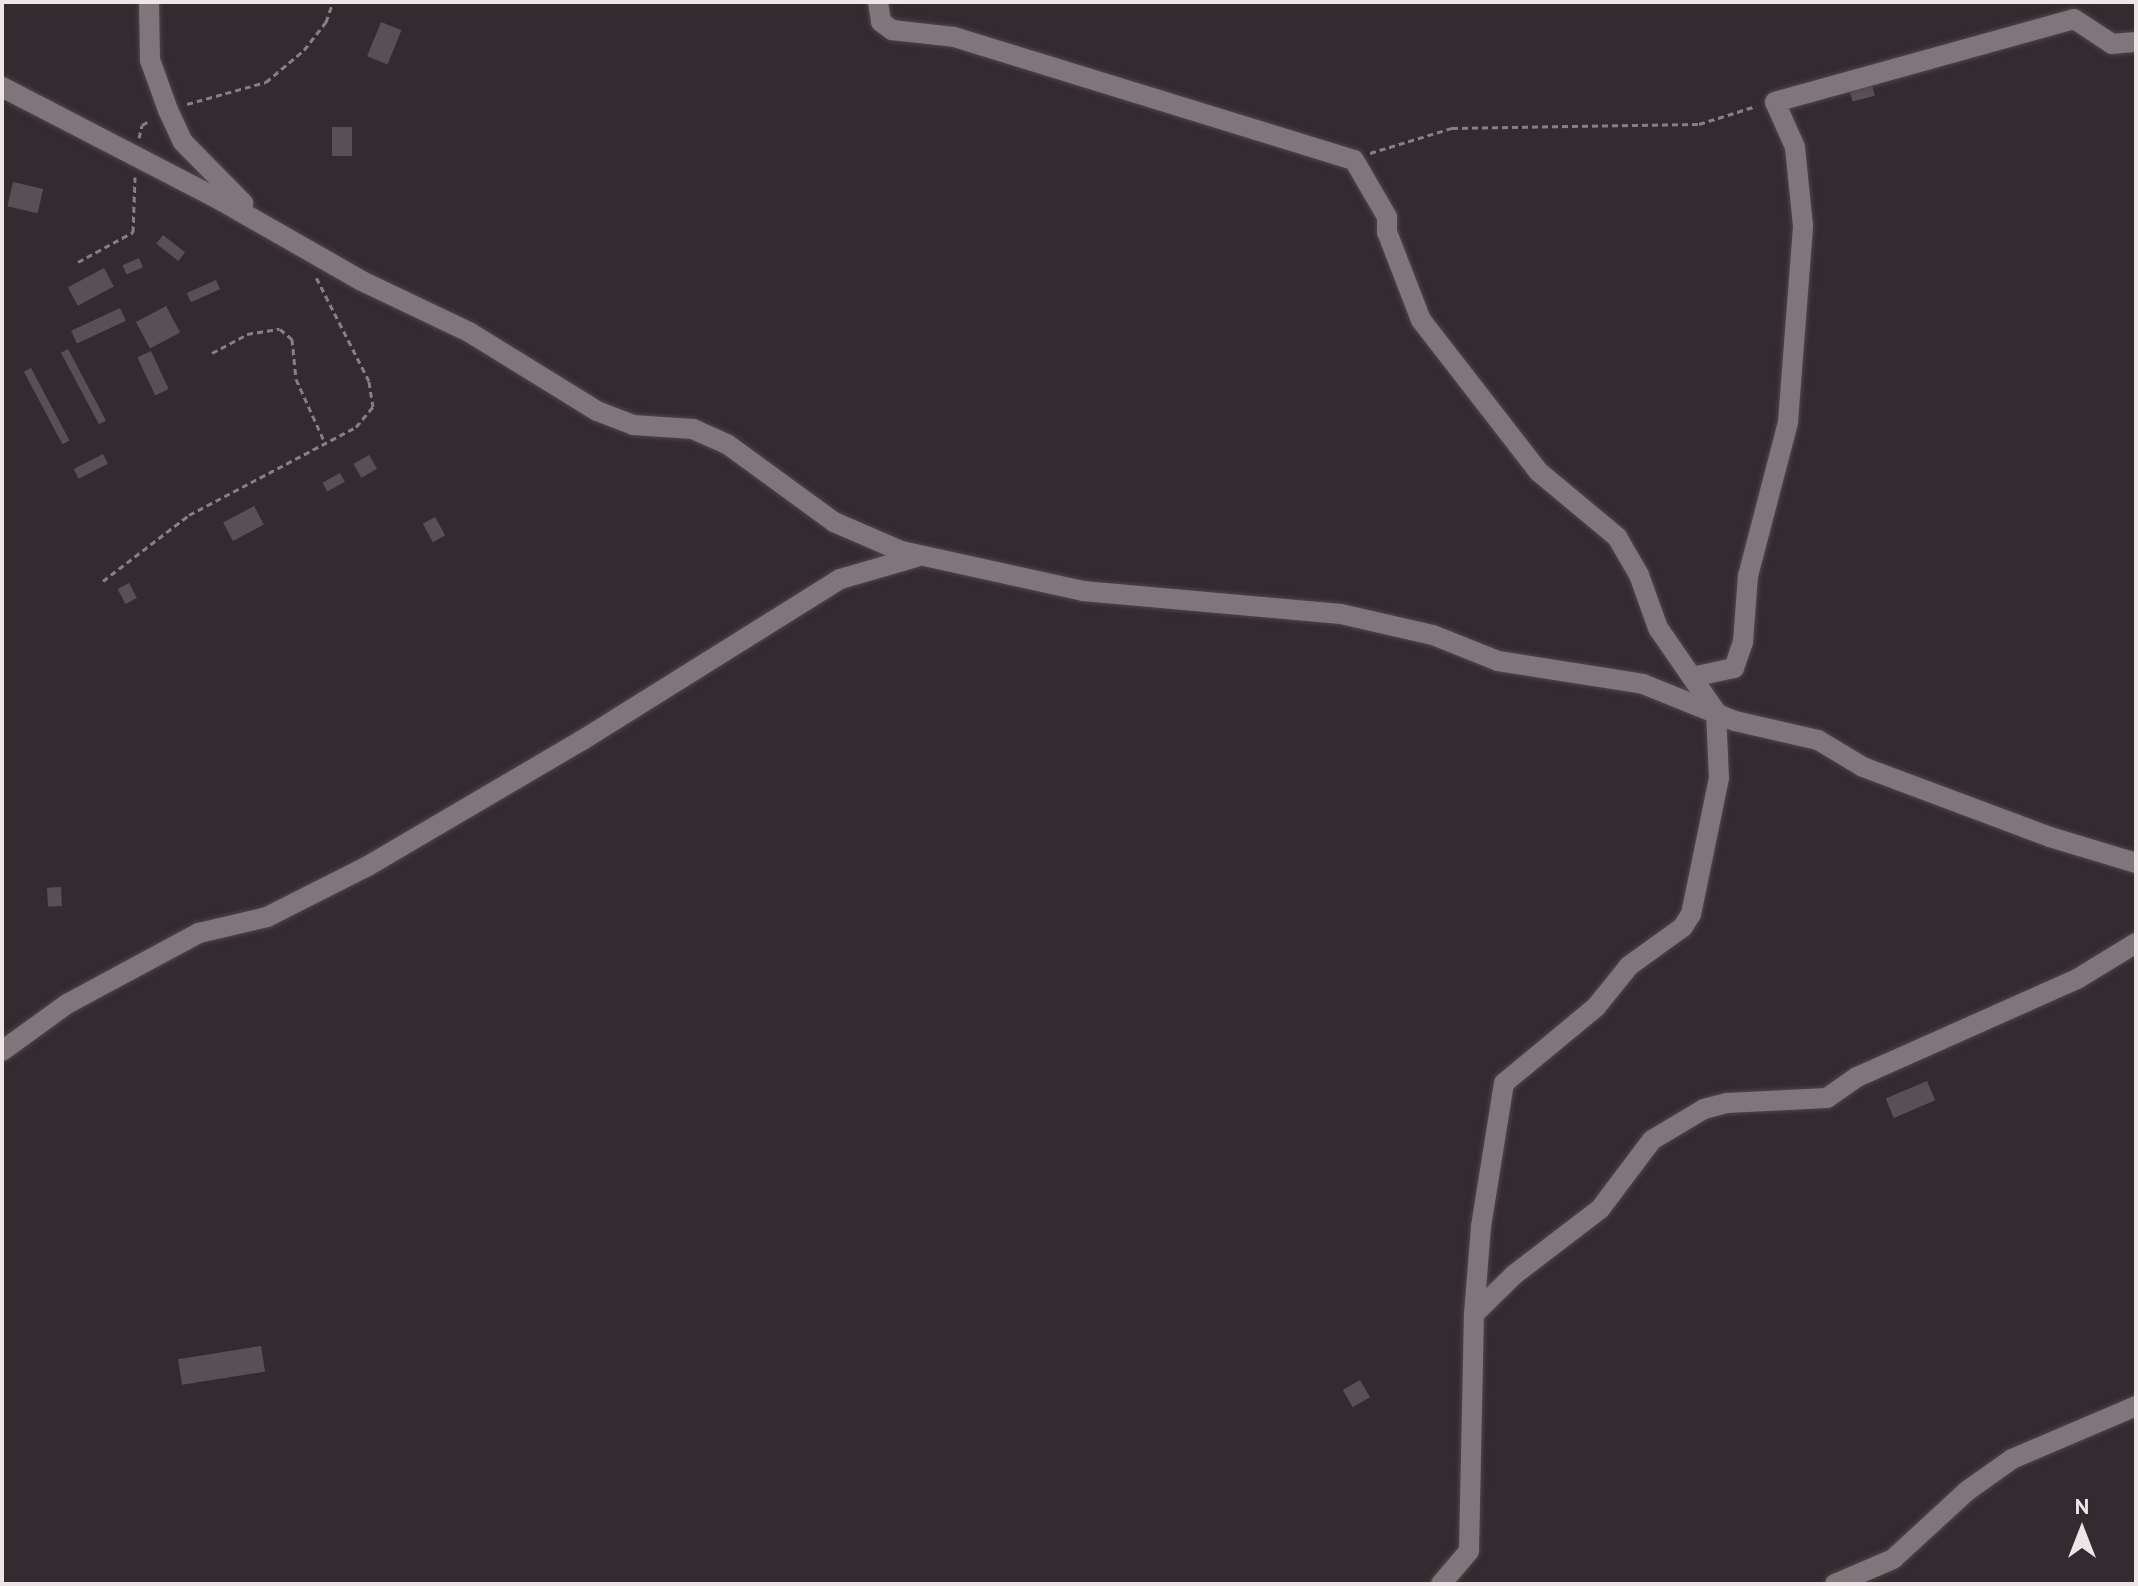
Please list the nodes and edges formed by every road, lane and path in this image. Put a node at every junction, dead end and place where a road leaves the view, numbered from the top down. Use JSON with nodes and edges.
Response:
{"nodes":[{"id":1,"x":149,"y":2,"type":"edge"},
{"id":2,"x":878,"y":2,"type":"edge"},
{"id":3,"x":2136,"y":42,"type":"edge"},
{"id":4,"x":2,"y":87,"type":"edge"},
{"id":5,"x":1775,"y":102,"type":"junction"},
{"id":6,"x":1354,"y":160,"type":"junction"},
{"id":7,"x":264,"y":224,"type":"junction"},
{"id":8,"x":310,"y":266,"type":"dead end"},
{"id":9,"x":212,"y":353,"type":"dead end"},
{"id":10,"x":325,"y":443,"type":"junction"},
{"id":11,"x":924,"y":556,"type":"junction"},
{"id":12,"x":103,"y":581,"type":"dead end"},
{"id":13,"x":1692,"y":677,"type":"junction"},
{"id":14,"x":1716,"y":712,"type":"junction"},
{"id":15,"x":2136,"y":863,"type":"edge"},
{"id":16,"x":2136,"y":943,"type":"edge"},
{"id":17,"x":2,"y":1051,"type":"edge"},
{"id":18,"x":1474,"y":1314,"type":"junction"},
{"id":19,"x":2136,"y":1406,"type":"edge"},
{"id":20,"x":1441,"y":1584,"type":"edge"},
{"id":21,"x":1835,"y":1584,"type":"edge"}],
"edges":[{"from":1,"to":7,"type":"street"},
{"from":2,"to":6,"type":"street"},
{"from":3,"to":5,"type":"street"},
{"from":4,"to":7,"type":"street"},
{"from":5,"to":6,"type":"path"},
{"from":5,"to":13,"type":"street"},
{"from":6,"to":13,"type":"street"},
{"from":7,"to":11,"type":"street"},
{"from":8,"to":10,"type":"path"},
{"from":9,"to":10,"type":"path"},
{"from":10,"to":12,"type":"path"},
{"from":11,"to":14,"type":"street"},
{"from":11,"to":17,"type":"street"},
{"from":13,"to":14,"type":"street"},
{"from":14,"to":15,"type":"street"},
{"from":14,"to":18,"type":"street"},
{"from":16,"to":18,"type":"street"},
{"from":18,"to":20,"type":"street"},
{"from":19,"to":21,"type":"street"}]}
